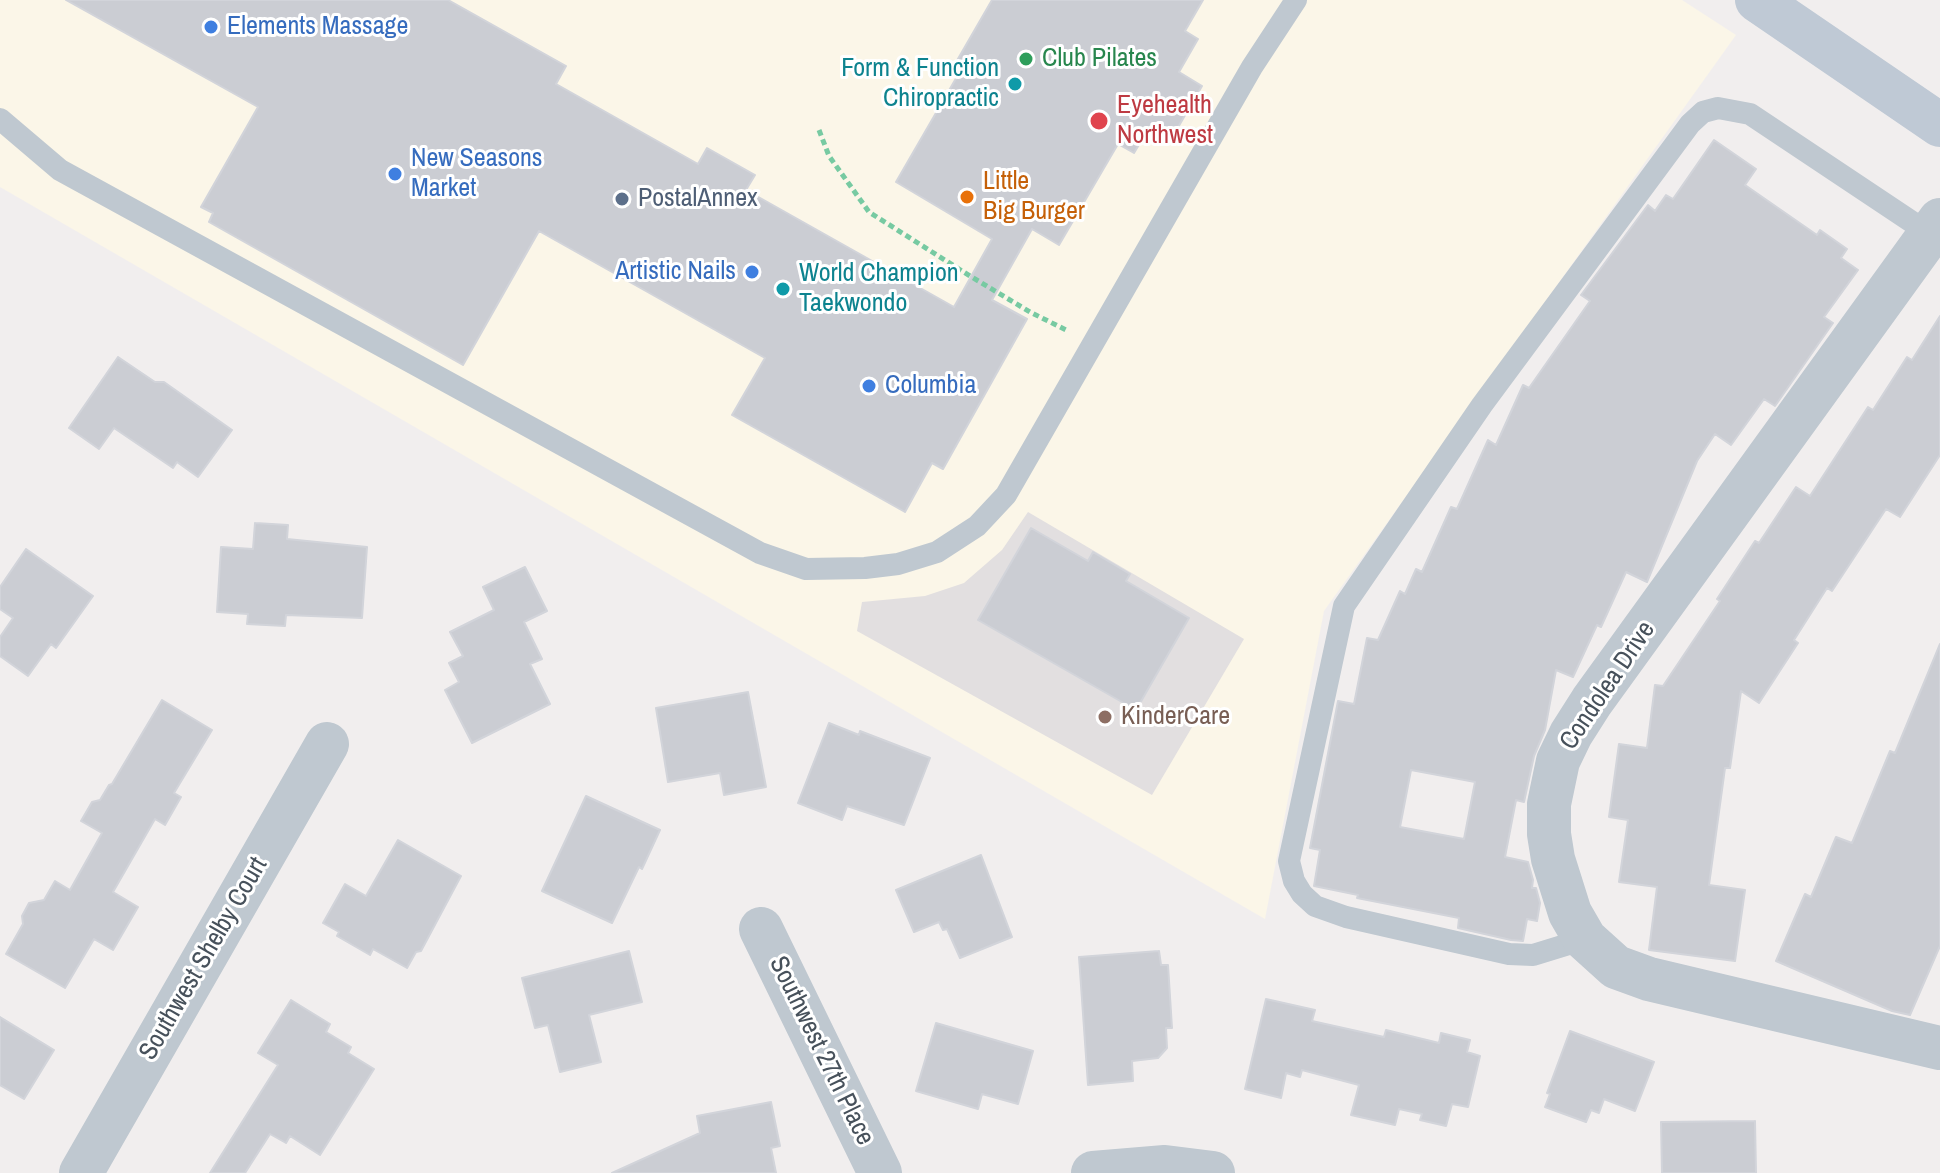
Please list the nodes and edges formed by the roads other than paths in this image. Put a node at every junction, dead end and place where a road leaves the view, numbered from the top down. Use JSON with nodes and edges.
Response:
{"nodes":[{"id":1,"x":1296,"y":0,"type":"edge"},
{"id":2,"x":1757,"y":0,"type":"edge"},
{"id":3,"x":0,"y":119,"type":"edge"},
{"id":4,"x":1940,"y":125,"type":"edge"},
{"id":5,"x":1937,"y":232,"type":"edge"},
{"id":6,"x":327,"y":744,"type":"dead end"},
{"id":7,"x":761,"y":929,"type":"dead end"},
{"id":8,"x":1585,"y":939,"type":"junction"},
{"id":9,"x":1940,"y":1048,"type":"edge"},
{"id":10,"x":81,"y":1173,"type":"edge"},
{"id":11,"x":880,"y":1173,"type":"edge"},
{"id":12,"x":1093,"y":1173,"type":"edge"},
{"id":13,"x":1213,"y":1173,"type":"edge"}],
"edges":[{"from":1,"to":3,"type":"lane"},
{"from":2,"to":4,"type":"street"},
{"from":5,"to":8,"type":"street","name":"Condolea Drive"},
{"from":5,"to":8,"type":"lane"},
{"from":6,"to":10,"type":"street","name":"Southwest Shelby Court"},
{"from":7,"to":11,"type":"street","name":"Southwest 27th Place"},
{"from":8,"to":9,"type":"street","name":"Condolea Drive"},
{"from":12,"to":13,"type":"street"}]}
